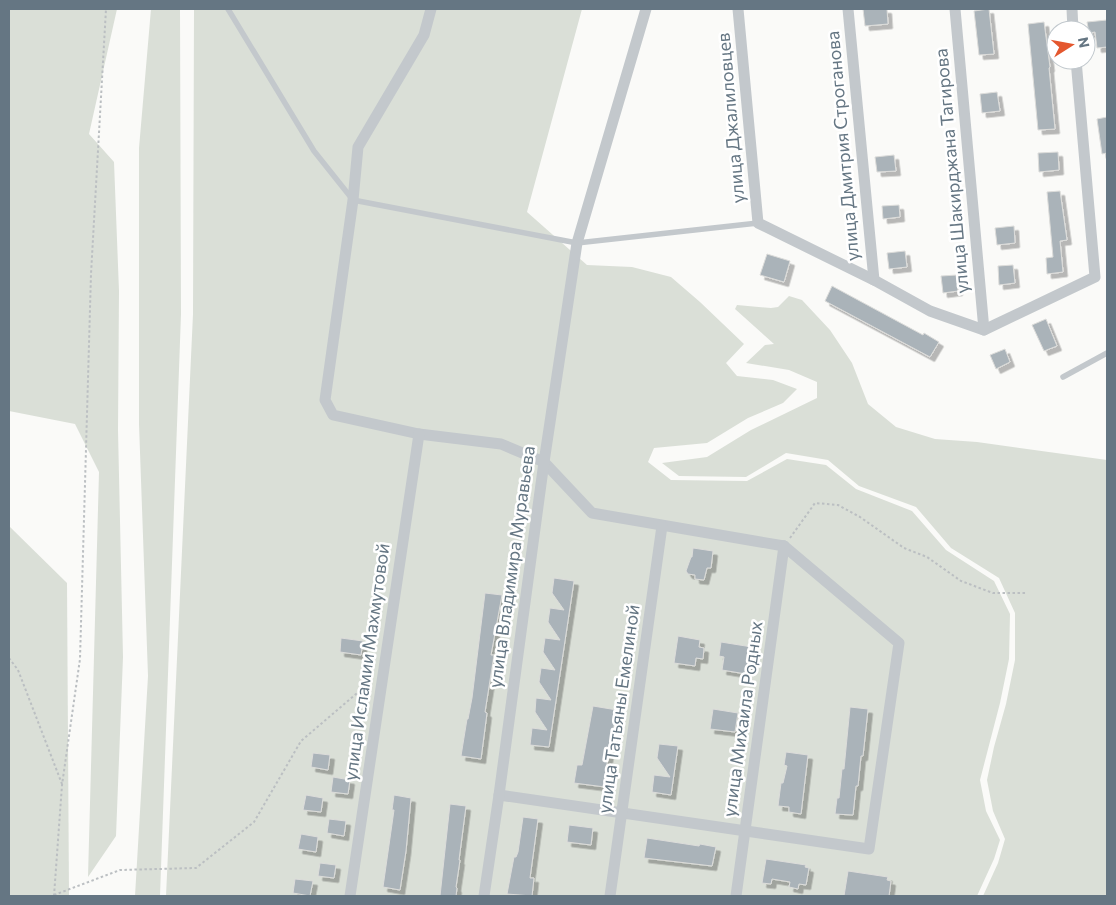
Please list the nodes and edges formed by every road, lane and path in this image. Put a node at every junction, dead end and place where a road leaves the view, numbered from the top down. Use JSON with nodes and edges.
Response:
{"nodes":[{"id":1,"x":106,"y":9,"type":"edge"},
{"id":2,"x":228,"y":9,"type":"edge"},
{"id":3,"x":431,"y":9,"type":"edge"},
{"id":4,"x":646,"y":9,"type":"edge"},
{"id":5,"x":738,"y":9,"type":"edge"},
{"id":6,"x":848,"y":9,"type":"edge"},
{"id":7,"x":955,"y":9,"type":"edge"},
{"id":8,"x":1077,"y":70,"type":"edge"},
{"id":9,"x":353,"y":200,"type":"junction"},
{"id":10,"x":758,"y":224,"type":"junction"},
{"id":11,"x":577,"y":243,"type":"junction"},
{"id":12,"x":874,"y":280,"type":"junction"},
{"id":13,"x":984,"y":330,"type":"junction"},
{"id":14,"x":1107,"y":354,"type":"edge"},
{"id":15,"x":1063,"y":377,"type":"dead end"},
{"id":16,"x":419,"y":434,"type":"junction"},
{"id":17,"x":544,"y":462,"type":"junction"},
{"id":18,"x":662,"y":526,"type":"junction"},
{"id":19,"x":784,"y":546,"type":"junction"},
{"id":20,"x":1026,"y":593,"type":"dead end"},
{"id":21,"x":9,"y":658,"type":"edge"},
{"id":22,"x":383,"y":671,"type":"junction"},
{"id":23,"x":62,"y":785,"type":"junction"},
{"id":24,"x":499,"y":795,"type":"junction"},
{"id":25,"x":622,"y":813,"type":"junction"},
{"id":26,"x":745,"y":831,"type":"junction"},
{"id":27,"x":54,"y":896,"type":"edge"},
{"id":28,"x":350,"y":896,"type":"edge"},
{"id":29,"x":484,"y":896,"type":"edge"},
{"id":30,"x":610,"y":896,"type":"edge"},
{"id":31,"x":736,"y":896,"type":"edge"}],
"edges":[{"from":1,"to":23,"type":"path"},
{"from":2,"to":9,"type":"lane"},
{"from":3,"to":9,"type":"street"},
{"from":4,"to":11,"type":"street","name":"улица Владимира Муравьева"},
{"from":5,"to":10,"type":"street","name":"улица Джалиловцев"},
{"from":6,"to":12,"type":"street","name":"улица Дмитрия Строганова"},
{"from":7,"to":13,"type":"street","name":"улица Шакирджана Тагирова"},
{"from":8,"to":13,"type":"street"},
{"from":9,"to":11,"type":"lane"},
{"from":9,"to":16,"type":"street"},
{"from":10,"to":11,"type":"lane"},
{"from":10,"to":12,"type":"street"},
{"from":11,"to":17,"type":"street","name":"улица Владимира Муравьева"},
{"from":12,"to":13,"type":"street"},
{"from":14,"to":15,"type":"lane"},
{"from":16,"to":17,"type":"street"},
{"from":16,"to":22,"type":"street","name":"улица Исламии Махмутовой"},
{"from":17,"to":18,"type":"street"},
{"from":17,"to":24,"type":"street","name":"улица Владимира Муравьева"},
{"from":18,"to":19,"type":"street"},
{"from":18,"to":25,"type":"street","name":"улица Татьяны Емелиной"},
{"from":19,"to":20,"type":"path"},
{"from":19,"to":26,"type":"street","name":"улица Михаила Родных"},
{"from":19,"to":26,"type":"street"},
{"from":21,"to":23,"type":"path"},
{"from":22,"to":27,"type":"path"},
{"from":22,"to":28,"type":"street","name":"улица Исламии Махмутовой"},
{"from":23,"to":27,"type":"path"},
{"from":24,"to":25,"type":"street"},
{"from":24,"to":29,"type":"street","name":"улица Владимира Муравьева"},
{"from":25,"to":26,"type":"street"},
{"from":25,"to":30,"type":"street","name":"улица Татьяны Емелиной"},
{"from":26,"to":31,"type":"street","name":"улица Михаила Родных"}]}
